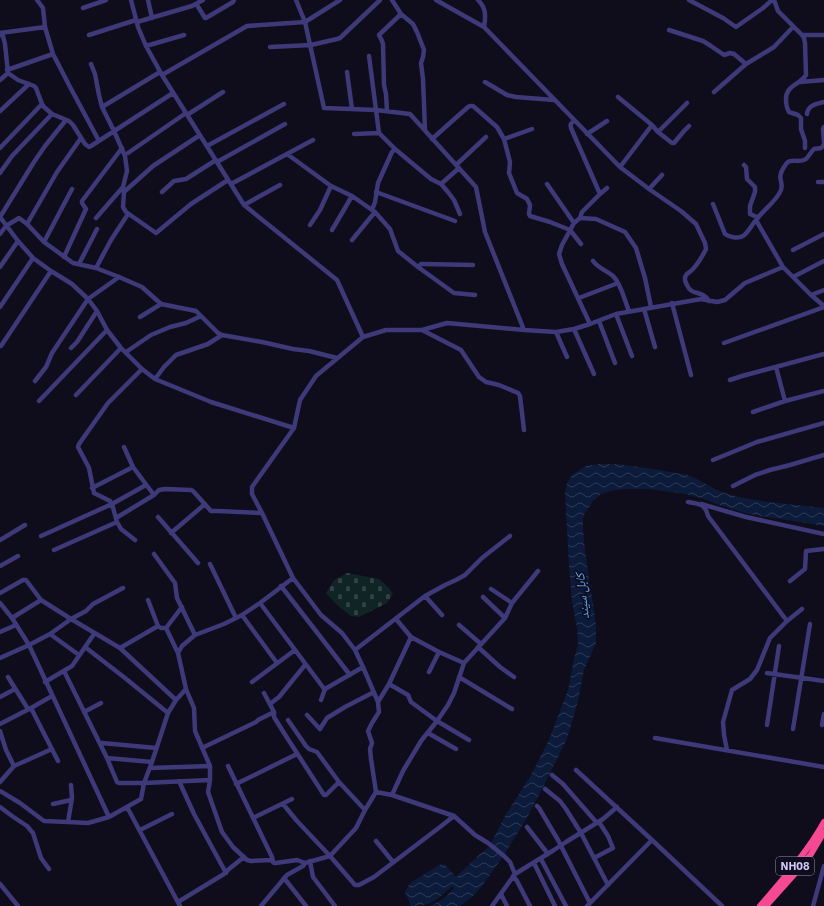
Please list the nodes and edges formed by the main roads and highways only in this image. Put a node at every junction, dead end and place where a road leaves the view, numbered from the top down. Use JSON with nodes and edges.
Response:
{"nodes":[{"id":1,"x":824,"y":822,"type":"edge"},
{"id":2,"x":824,"y":832,"type":"edge"},
{"id":3,"x":760,"y":906,"type":"edge"},
{"id":4,"x":766,"y":906,"type":"edge"}],
"edges":[{"from":1,"to":3,"type":"highway","number":"NH08"},
{"from":2,"to":4,"type":"highway","number":"NH08"}]}
